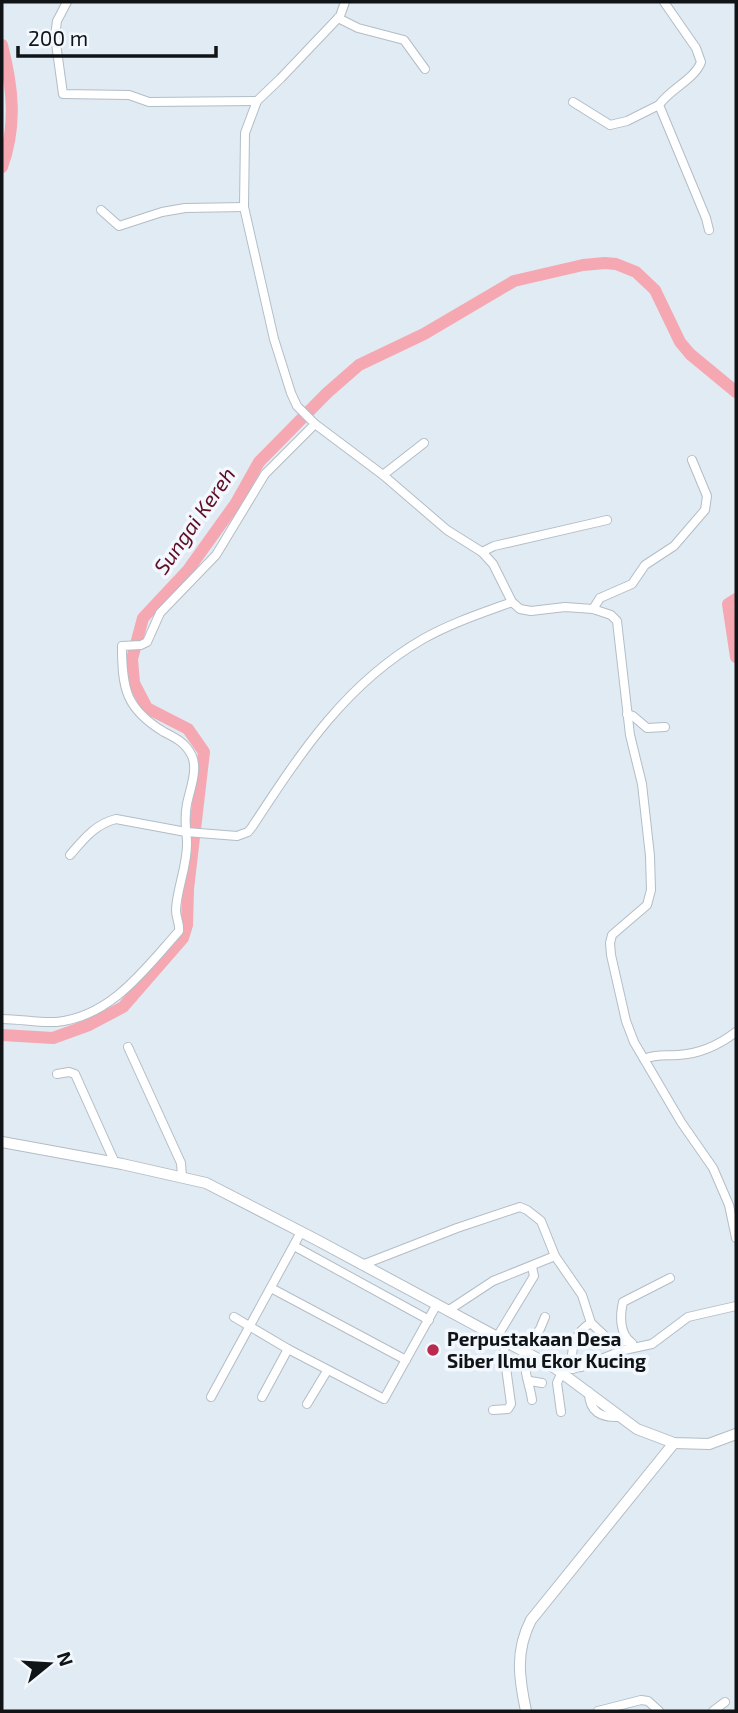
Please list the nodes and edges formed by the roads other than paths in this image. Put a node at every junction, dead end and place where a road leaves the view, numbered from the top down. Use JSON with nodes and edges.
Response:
{"nodes":[{"id":1,"x":67,"y":2,"type":"edge"},
{"id":2,"x":345,"y":2,"type":"edge"},
{"id":3,"x":664,"y":2,"type":"edge"},
{"id":4,"x":338,"y":18,"type":"junction"},
{"id":5,"x":425,"y":69,"type":"dead end"},
{"id":6,"x":257,"y":100,"type":"junction"},
{"id":7,"x":573,"y":102,"type":"dead end"},
{"id":8,"x":659,"y":105,"type":"junction"},
{"id":9,"x":244,"y":207,"type":"junction"},
{"id":10,"x":102,"y":210,"type":"dead end"},
{"id":11,"x":709,"y":230,"type":"dead end"},
{"id":12,"x":309,"y":419,"type":"junction"},
{"id":13,"x":424,"y":443,"type":"dead end"},
{"id":14,"x":692,"y":460,"type":"dead end"},
{"id":15,"x":383,"y":475,"type":"junction"},
{"id":16,"x":607,"y":520,"type":"dead end"},
{"id":17,"x":482,"y":552,"type":"junction"},
{"id":18,"x":512,"y":603,"type":"junction"},
{"id":19,"x":593,"y":609,"type":"junction"},
{"id":20,"x":627,"y":715,"type":"junction"},
{"id":21,"x":665,"y":727,"type":"dead end"},
{"id":22,"x":192,"y":833,"type":"junction"},
{"id":23,"x":70,"y":855,"type":"dead end"},
{"id":24,"x":2,"y":1019,"type":"edge"},
{"id":25,"x":736,"y":1032,"type":"edge"},
{"id":26,"x":128,"y":1047,"type":"dead end"},
{"id":27,"x":643,"y":1059,"type":"junction"},
{"id":28,"x":57,"y":1074,"type":"dead end"},
{"id":29,"x":2,"y":1142,"type":"edge"},
{"id":30,"x":114,"y":1163,"type":"junction"},
{"id":31,"x":182,"y":1177,"type":"junction"},
{"id":32,"x":301,"y":1232,"type":"junction"},
{"id":33,"x":736,"y":1238,"type":"edge"},
{"id":34,"x":294,"y":1246,"type":"junction"},
{"id":35,"x":555,"y":1256,"type":"junction"},
{"id":36,"x":362,"y":1265,"type":"junction"},
{"id":37,"x":532,"y":1267,"type":"junction"},
{"id":38,"x":670,"y":1278,"type":"dead end"},
{"id":39,"x":271,"y":1288,"type":"junction"},
{"id":40,"x":437,"y":1304,"type":"junction"},
{"id":41,"x":736,"y":1306,"type":"edge"},
{"id":42,"x":449,"y":1310,"type":"junction"},
{"id":43,"x":233,"y":1317,"type":"dead end"},
{"id":44,"x":545,"y":1317,"type":"dead end"},
{"id":45,"x":429,"y":1320,"type":"junction"},
{"id":46,"x":591,"y":1323,"type":"junction"},
{"id":47,"x":249,"y":1327,"type":"junction"},
{"id":48,"x":501,"y":1339,"type":"junction"},
{"id":49,"x":630,"y":1342,"type":"junction"},
{"id":50,"x":642,"y":1345,"type":"junction"},
{"id":51,"x":288,"y":1349,"type":"junction"},
{"id":52,"x":526,"y":1352,"type":"junction"},
{"id":53,"x":406,"y":1360,"type":"junction"},
{"id":54,"x":573,"y":1369,"type":"junction"},
{"id":55,"x":327,"y":1371,"type":"junction"},
{"id":56,"x":561,"y":1371,"type":"junction"},
{"id":57,"x":530,"y":1381,"type":"junction"},
{"id":58,"x":542,"y":1383,"type":"dead end"},
{"id":59,"x":211,"y":1397,"type":"dead end"},
{"id":60,"x":262,"y":1397,"type":"dead end"},
{"id":61,"x":532,"y":1400,"type":"dead end"},
{"id":62,"x":307,"y":1404,"type":"dead end"},
{"id":63,"x":493,"y":1410,"type":"dead end"},
{"id":64,"x":561,"y":1412,"type":"dead end"},
{"id":65,"x":736,"y":1434,"type":"edge"},
{"id":66,"x":674,"y":1443,"type":"junction"},
{"id":67,"x":725,"y":1703,"type":"dead end"},
{"id":68,"x":526,"y":1711,"type":"edge"},
{"id":69,"x":598,"y":1711,"type":"edge"},
{"id":70,"x":659,"y":1711,"type":"edge"},
{"id":71,"x":713,"y":1711,"type":"edge"}],
"edges":[{"from":1,"to":6,"type":"street"},
{"from":2,"to":4,"type":"street"},
{"from":3,"to":8,"type":"street"},
{"from":4,"to":5,"type":"street"},
{"from":4,"to":6,"type":"street"},
{"from":6,"to":9,"type":"street"},
{"from":7,"to":8,"type":"street"},
{"from":8,"to":11,"type":"street"},
{"from":9,"to":10,"type":"street"},
{"from":9,"to":12,"type":"street"},
{"from":12,"to":15,"type":"street"},
{"from":12,"to":22,"type":"street"},
{"from":13,"to":15,"type":"street"},
{"from":14,"to":19,"type":"street"},
{"from":15,"to":17,"type":"street"},
{"from":16,"to":17,"type":"street"},
{"from":17,"to":18,"type":"street"},
{"from":18,"to":19,"type":"street"},
{"from":18,"to":22,"type":"street"},
{"from":19,"to":20,"type":"street"},
{"from":20,"to":21,"type":"street"},
{"from":20,"to":27,"type":"street"},
{"from":22,"to":23,"type":"street"},
{"from":22,"to":24,"type":"street"},
{"from":25,"to":27,"type":"street"},
{"from":26,"to":31,"type":"street"},
{"from":27,"to":33,"type":"street"},
{"from":28,"to":30,"type":"street"},
{"from":29,"to":30,"type":"street"},
{"from":30,"to":31,"type":"street"},
{"from":31,"to":32,"type":"street"},
{"from":32,"to":34,"type":"street"},
{"from":32,"to":36,"type":"street"},
{"from":34,"to":39,"type":"street"},
{"from":34,"to":45,"type":"street"},
{"from":35,"to":36,"type":"street"},
{"from":35,"to":37,"type":"street"},
{"from":35,"to":46,"type":"street"},
{"from":36,"to":40,"type":"street"},
{"from":37,"to":42,"type":"street"},
{"from":37,"to":48,"type":"street"},
{"from":38,"to":49,"type":"street"},
{"from":39,"to":47,"type":"street"},
{"from":39,"to":53,"type":"street"},
{"from":40,"to":42,"type":"street"},
{"from":40,"to":45,"type":"street"},
{"from":41,"to":50,"type":"street"},
{"from":42,"to":48,"type":"street"},
{"from":43,"to":47,"type":"street"},
{"from":44,"to":52,"type":"street"},
{"from":45,"to":53,"type":"street"},
{"from":46,"to":49,"type":"street"},
{"from":46,"to":54,"type":"street"},
{"from":47,"to":51,"type":"street"},
{"from":47,"to":59,"type":"street"},
{"from":48,"to":52,"type":"street"},
{"from":48,"to":63,"type":"street"},
{"from":49,"to":50,"type":"street"},
{"from":50,"to":54,"type":"street"},
{"from":51,"to":55,"type":"street"},
{"from":51,"to":60,"type":"street"},
{"from":52,"to":56,"type":"street"},
{"from":52,"to":57,"type":"street"},
{"from":53,"to":55,"type":"street"},
{"from":54,"to":56,"type":"street"},
{"from":55,"to":62,"type":"street"},
{"from":56,"to":64,"type":"street"},
{"from":56,"to":66,"type":"street"},
{"from":57,"to":58,"type":"street"},
{"from":57,"to":61,"type":"street"},
{"from":65,"to":66,"type":"street"},
{"from":66,"to":68,"type":"street"},
{"from":67,"to":71,"type":"street"},
{"from":69,"to":70,"type":"street"}]}
